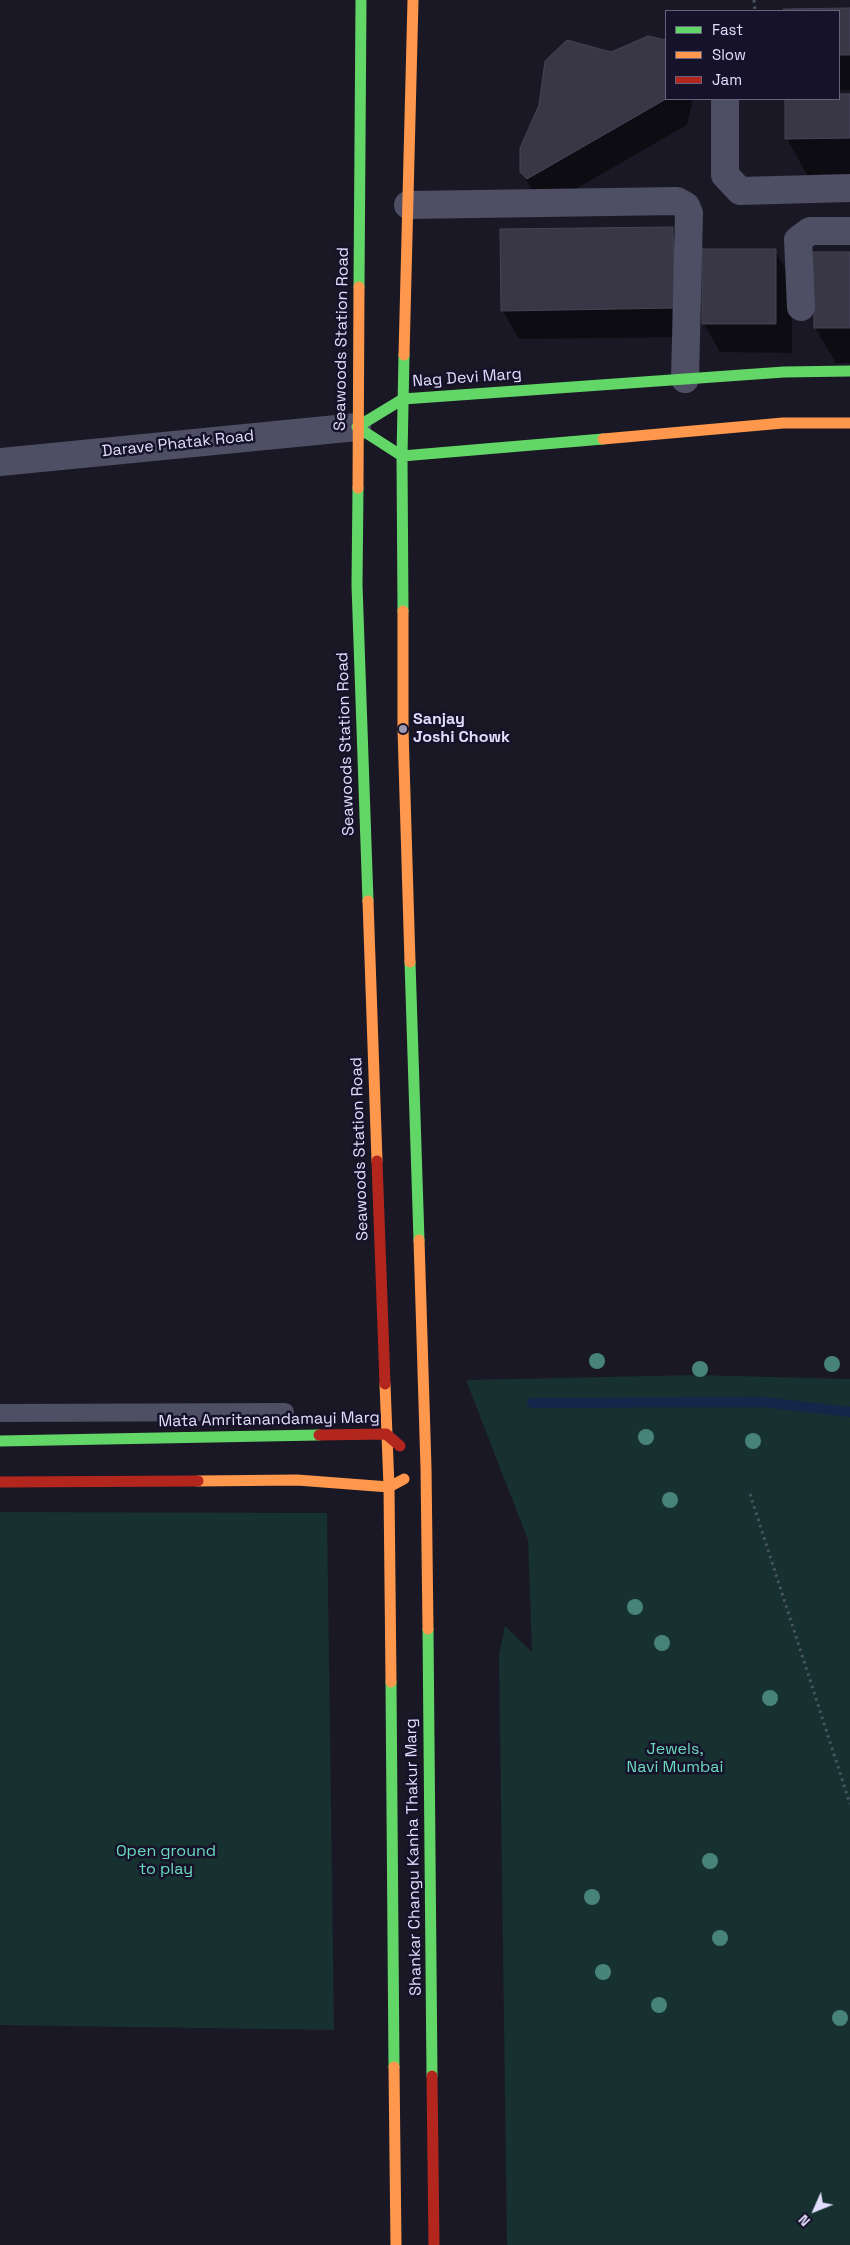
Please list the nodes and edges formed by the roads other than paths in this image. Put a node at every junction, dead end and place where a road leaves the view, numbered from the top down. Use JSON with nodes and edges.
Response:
{"nodes":[{"id":1,"x":361,"y":0,"type":"edge"},
{"id":2,"x":413,"y":0,"type":"edge"},
{"id":3,"x":725,"y":100,"type":"edge"},
{"id":4,"x":850,"y":188,"type":"edge"},
{"id":5,"x":807,"y":189,"type":"junction"},
{"id":6,"x":408,"y":206,"type":"junction"},
{"id":7,"x":810,"y":231,"type":"junction"},
{"id":8,"x":850,"y":232,"type":"edge"},
{"id":9,"x":801,"y":308,"type":"dead end"},
{"id":10,"x":850,"y":371,"type":"edge"},
{"id":11,"x":686,"y":379,"type":"junction"},
{"id":12,"x":403,"y":400,"type":"junction"},
{"id":13,"x":850,"y":423,"type":"edge"},
{"id":14,"x":357,"y":427,"type":"junction"},
{"id":15,"x":402,"y":456,"type":"junction"},
{"id":16,"x":0,"y":462,"type":"edge"},
{"id":17,"x":285,"y":1412,"type":"dead end"},
{"id":18,"x":0,"y":1413,"type":"edge"},
{"id":19,"x":386,"y":1434,"type":"junction"},
{"id":20,"x":0,"y":1441,"type":"edge"},
{"id":21,"x":426,"y":1468,"type":"junction"},
{"id":22,"x":0,"y":1482,"type":"edge"},
{"id":23,"x":389,"y":1487,"type":"junction"},
{"id":24,"x":396,"y":2245,"type":"edge"},
{"id":25,"x":434,"y":2245,"type":"edge"}],
"edges":[{"from":1,"to":14,"type":"main road","name":"Seawoods Station Road"},
{"from":2,"to":6,"type":"main road"},
{"from":3,"to":5,"type":"street"},
{"from":4,"to":5,"type":"street"},
{"from":5,"to":7,"type":"street"},
{"from":6,"to":11,"type":"street"},
{"from":6,"to":12,"type":"main road"},
{"from":7,"to":8,"type":"street"},
{"from":7,"to":9,"type":"street"},
{"from":10,"to":11,"type":"main road","name":"Nag Devi Marg"},
{"from":11,"to":12,"type":"main road","name":"Nag Devi Marg"},
{"from":12,"to":14,"type":"main road","name":"Nag Devi Marg"},
{"from":12,"to":15,"type":"main road"},
{"from":13,"to":15,"type":"main road"},
{"from":14,"to":15,"type":"main road"},
{"from":14,"to":16,"type":"street","name":"Darave Phatak Road"},
{"from":14,"to":19,"type":"main road","name":"Seawoods Station Road"},
{"from":15,"to":21,"type":"main road"},
{"from":17,"to":18,"type":"lane"},
{"from":19,"to":20,"type":"main road","name":"Mata Amritanandamayi Marg"},
{"from":19,"to":21,"type":"main road","name":"Mata Amritanandamayi Marg"},
{"from":19,"to":23,"type":"main road","name":"Seawoods Station Road"},
{"from":21,"to":23,"type":"main road"},
{"from":21,"to":25,"type":"main road","name":"Shankar Changu Kanha Thakur Marg"},
{"from":22,"to":23,"type":"main road"},
{"from":23,"to":24,"type":"main road","name":"Shankar Changu Kanha Thakur Marg"}]}
